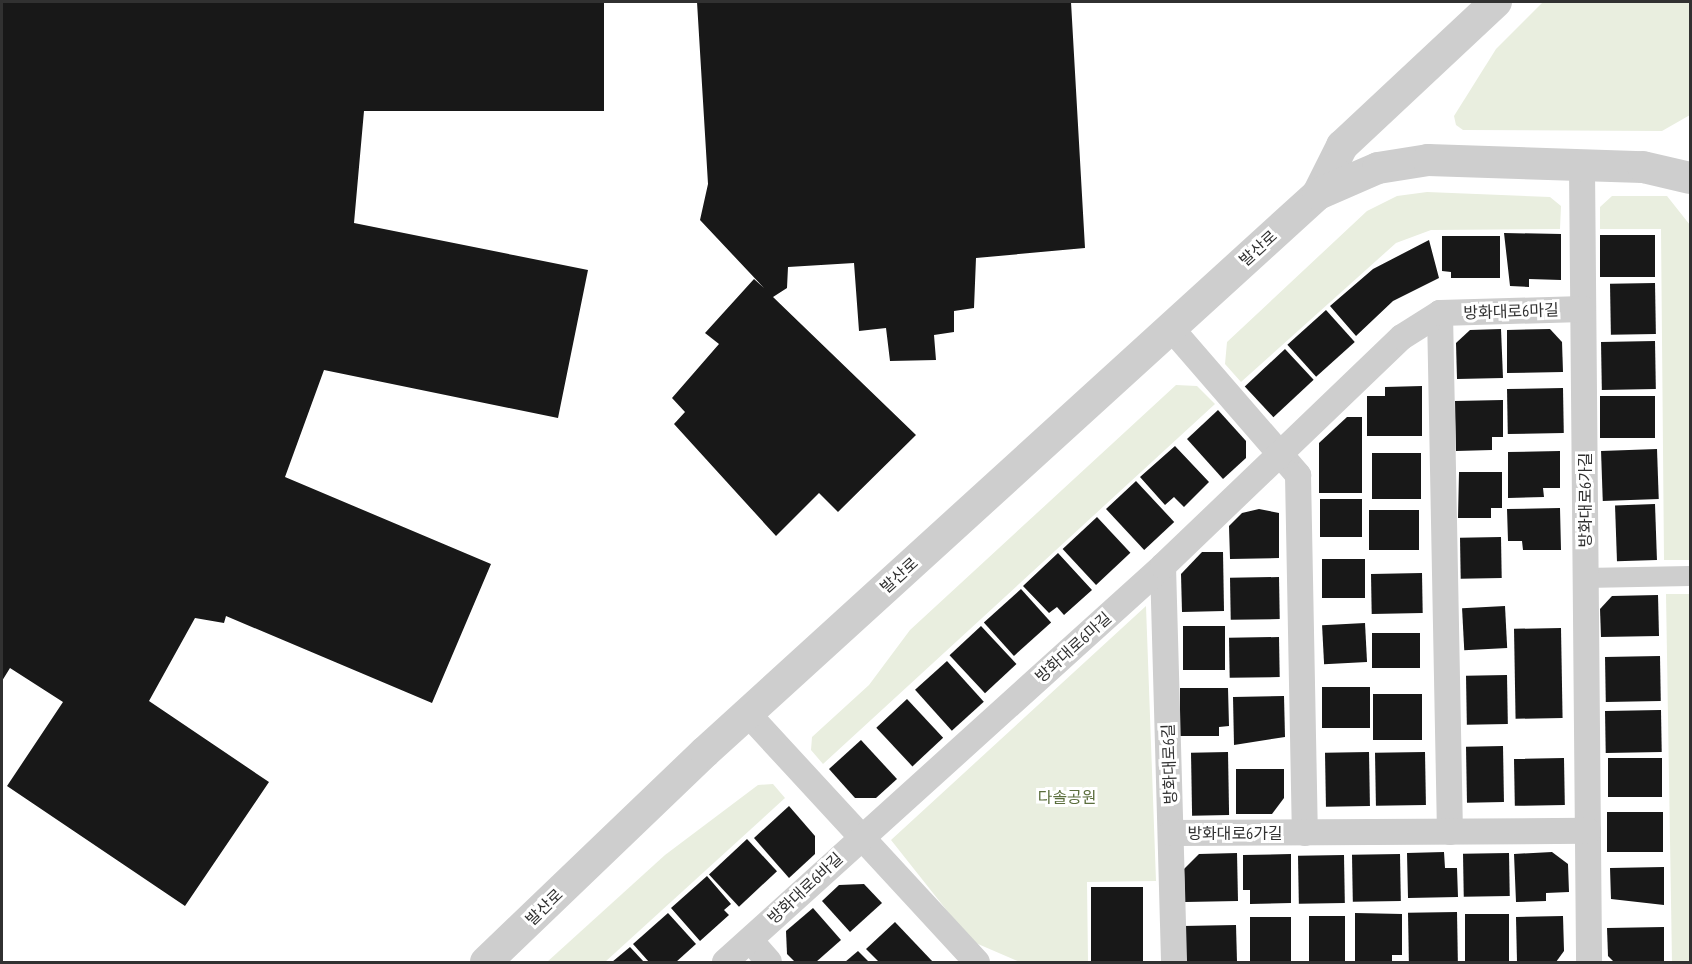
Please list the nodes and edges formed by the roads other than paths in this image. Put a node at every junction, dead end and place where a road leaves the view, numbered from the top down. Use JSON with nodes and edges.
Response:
{"nodes":[{"id":1,"x":1496,"y":2,"type":"edge"},
{"id":2,"x":1582,"y":168,"type":"junction"},
{"id":3,"x":1690,"y":178,"type":"edge"},
{"id":4,"x":1318,"y":194,"type":"junction"},
{"id":5,"x":1583,"y":309,"type":"junction"},
{"id":6,"x":1440,"y":313,"type":"junction"},
{"id":7,"x":1170,"y":327,"type":"junction"},
{"id":8,"x":1278,"y":452,"type":"junction"},
{"id":9,"x":1163,"y":567,"type":"junction"},
{"id":10,"x":1690,"y":576,"type":"edge"},
{"id":11,"x":1585,"y":578,"type":"junction"},
{"id":12,"x":747,"y":713,"type":"junction"},
{"id":13,"x":1588,"y":831,"type":"junction"},
{"id":14,"x":1450,"y":832,"type":"junction"},
{"id":15,"x":1171,"y":833,"type":"junction"},
{"id":16,"x":1305,"y":833,"type":"junction"},
{"id":17,"x":861,"y":836,"type":"junction"},
{"id":18,"x":750,"y":940,"type":"junction"},
{"id":19,"x":486,"y":963,"type":"edge"},
{"id":20,"x":725,"y":963,"type":"edge"},
{"id":21,"x":769,"y":963,"type":"edge"},
{"id":22,"x":977,"y":963,"type":"edge"},
{"id":23,"x":1174,"y":963,"type":"edge"},
{"id":24,"x":1589,"y":963,"type":"edge"}],
"edges":[{"from":1,"to":4,"type":"street","name":"발산로"},
{"from":2,"to":3,"type":"street","name":"발산로"},
{"from":2,"to":4,"type":"street","name":"발산로"},
{"from":2,"to":5,"type":"street","name":"방화대로6가길"},
{"from":4,"to":7,"type":"street","name":"발산로"},
{"from":5,"to":6,"type":"street","name":"방화대로6마길"},
{"from":5,"to":11,"type":"street","name":"방화대로6가길"},
{"from":6,"to":8,"type":"street","name":"방화대로6마길"},
{"from":6,"to":14,"type":"street","name":"방화대로6마길"},
{"from":7,"to":8,"type":"street"},
{"from":7,"to":12,"type":"street","name":"발산로"},
{"from":8,"to":9,"type":"street","name":"방화대로6마길"},
{"from":8,"to":16,"type":"street"},
{"from":9,"to":15,"type":"street","name":"방화대로6길"},
{"from":9,"to":17,"type":"street","name":"방화대로6마길"},
{"from":10,"to":11,"type":"street"},
{"from":11,"to":13,"type":"street","name":"방화대로6가길"},
{"from":12,"to":17,"type":"street"},
{"from":12,"to":19,"type":"street","name":"발산로"},
{"from":13,"to":14,"type":"street","name":"방화대로6가길"},
{"from":13,"to":24,"type":"street","name":"방화대로6가길"},
{"from":14,"to":16,"type":"street","name":"방화대로6가길"},
{"from":15,"to":16,"type":"street","name":"방화대로6가길"},
{"from":15,"to":23,"type":"street","name":"방화대로6길"},
{"from":17,"to":18,"type":"street","name":"방화대로6바길"},
{"from":17,"to":22,"type":"street"},
{"from":18,"to":20,"type":"street","name":"방화대로6바길"},
{"from":18,"to":21,"type":"street"}]}
